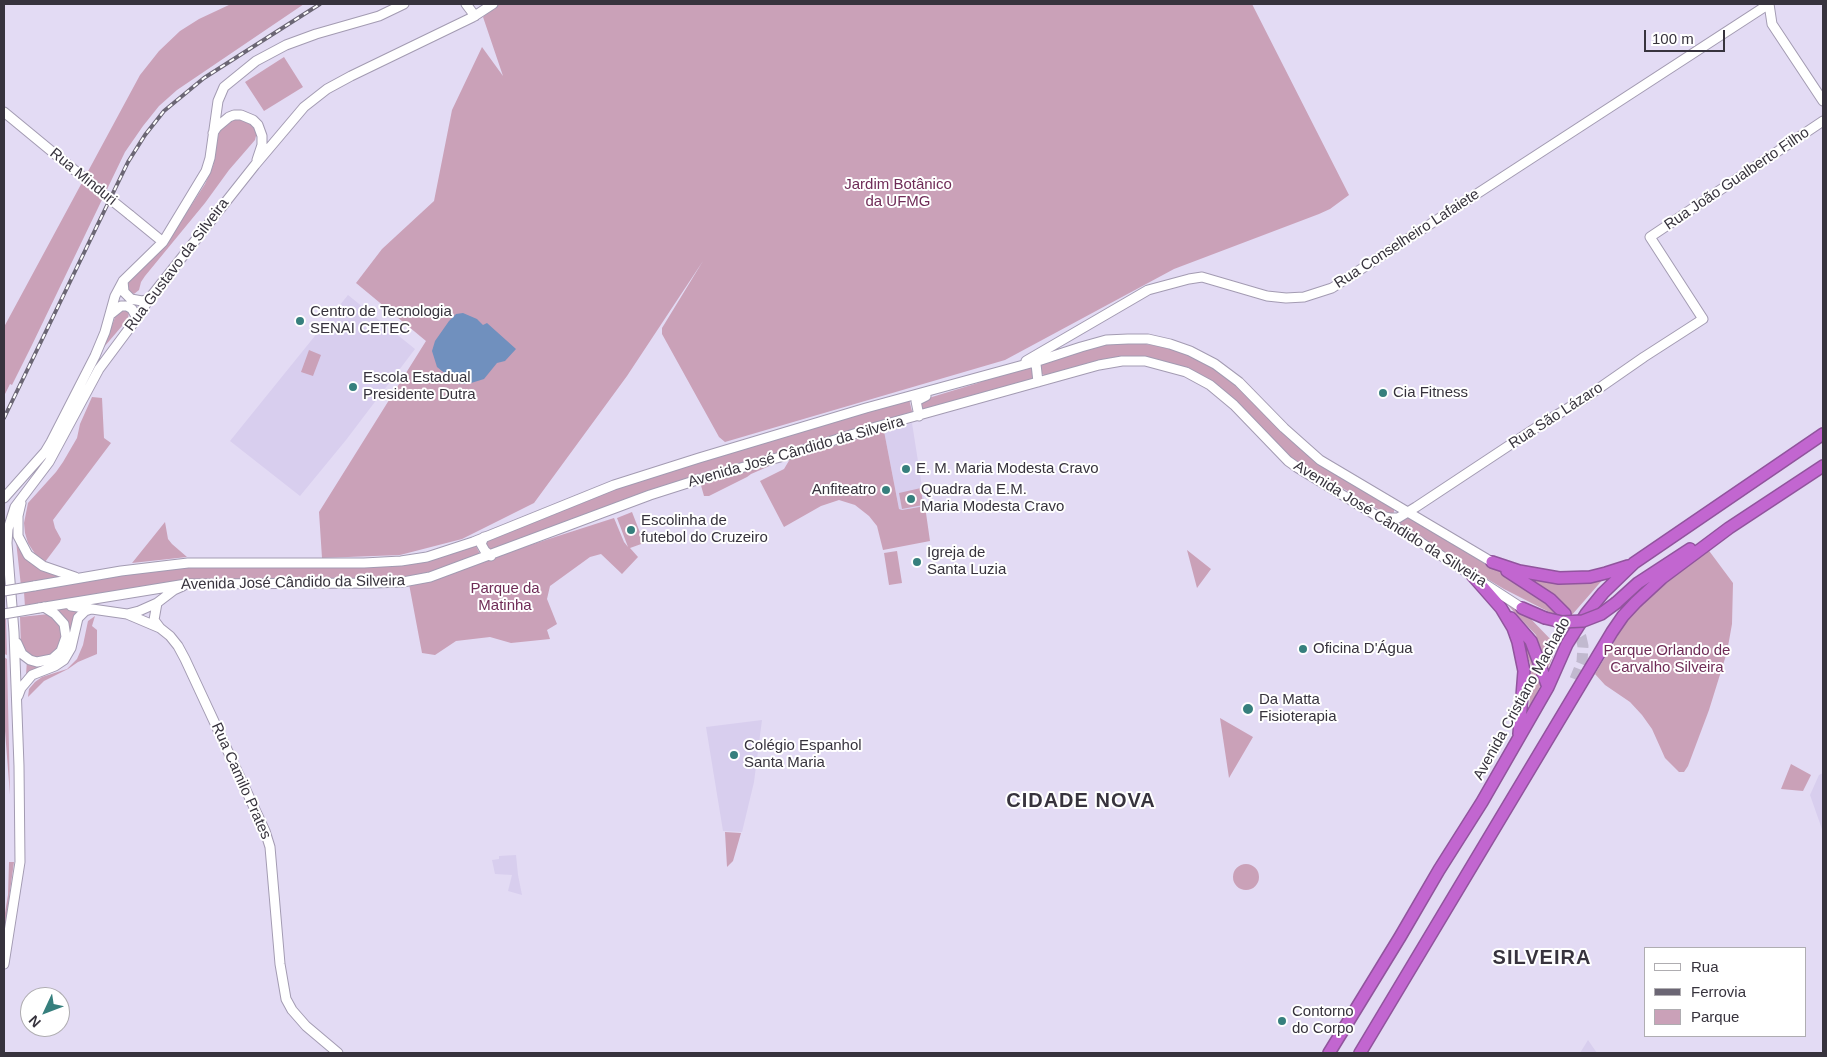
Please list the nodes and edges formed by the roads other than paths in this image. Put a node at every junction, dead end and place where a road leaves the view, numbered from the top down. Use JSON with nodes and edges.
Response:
{"nodes":[{"id":1,"x":404,"y":4,"type":"edge"},
{"id":2,"x":466,"y":4,"type":"edge"},
{"id":3,"x":493,"y":4,"type":"edge"},
{"id":4,"x":1769,"y":4,"type":"edge"},
{"id":5,"x":475,"y":16,"type":"junction"},
{"id":6,"x":1823,"y":100,"type":"edge"},
{"id":7,"x":4,"y":112,"type":"edge"},
{"id":8,"x":1823,"y":121,"type":"edge"},
{"id":9,"x":213,"y":134,"type":"junction"},
{"id":10,"x":255,"y":165,"type":"junction"},
{"id":11,"x":163,"y":242,"type":"junction"},
{"id":12,"x":123,"y":281,"type":"junction"},
{"id":13,"x":148,"y":299,"type":"junction"},
{"id":14,"x":111,"y":314,"type":"junction"},
{"id":15,"x":137,"y":318,"type":"junction"},
{"id":16,"x":1703,"y":319,"type":"joint"},
{"id":17,"x":1047,"y":348,"type":"junction"},
{"id":18,"x":1038,"y":361,"type":"junction"},
{"id":19,"x":1017,"y":366,"type":"junction"},
{"id":20,"x":1038,"y":382,"type":"junction"},
{"id":21,"x":946,"y":387,"type":"junction"},
{"id":22,"x":919,"y":416,"type":"junction"},
{"id":23,"x":1823,"y":434,"type":"edge"},
{"id":24,"x":1823,"y":466,"type":"edge"},
{"id":25,"x":24,"y":494,"type":"junction"},
{"id":26,"x":4,"y":498,"type":"edge"},
{"id":27,"x":1408,"y":512,"type":"junction"},
{"id":28,"x":1374,"y":514,"type":"junction"},
{"id":29,"x":1729,"y":528,"type":"junction"},
{"id":30,"x":484,"y":537,"type":"junction"},
{"id":31,"x":473,"y":542,"type":"junction"},
{"id":32,"x":491,"y":556,"type":"junction"},
{"id":33,"x":479,"y":560,"type":"junction"},
{"id":34,"x":1492,"y":562,"type":"junction"},
{"id":35,"x":1634,"y":563,"type":"junction"},
{"id":36,"x":1472,"y":575,"type":"junction"},
{"id":37,"x":80,"y":578,"type":"junction"},
{"id":38,"x":186,"y":584,"type":"junction"},
{"id":39,"x":4,"y":591,"type":"edge"},
{"id":40,"x":157,"y":603,"type":"junction"},
{"id":41,"x":61,"y":604,"type":"junction"},
{"id":42,"x":41,"y":607,"type":"junction"},
{"id":43,"x":1501,"y":608,"type":"junction"},
{"id":44,"x":1522,"y":608,"type":"joint"},
{"id":45,"x":91,"y":609,"type":"junction"},
{"id":46,"x":4,"y":614,"type":"edge"},
{"id":47,"x":127,"y":614,"type":"junction"},
{"id":48,"x":1565,"y":614,"type":"tunnel mouth"},
{"id":49,"x":160,"y":628,"type":"junction"},
{"id":50,"x":14,"y":632,"type":"junction"},
{"id":51,"x":1573,"y":684,"type":"tunnel mouth"},
{"id":52,"x":1548,"y":687,"type":"junction"},
{"id":53,"x":17,"y":701,"type":"junction"},
{"id":54,"x":1519,"y":738,"type":"junction"},
{"id":55,"x":1488,"y":838,"type":"junction"},
{"id":56,"x":4,"y":964,"type":"edge"},
{"id":57,"x":338,"y":1053,"type":"edge"},
{"id":58,"x":1329,"y":1053,"type":"edge"},
{"id":59,"x":1360,"y":1053,"type":"edge"}],
"edges":[{"from":1,"to":9,"type":"main road"},
{"from":2,"to":5,"type":"main road"},
{"from":3,"to":5,"type":"main road","name":"Rua Gustavo da Silveira"},
{"from":4,"to":6,"type":"main road"},
{"from":4,"to":17,"type":"main road","name":"Rua Conselheiro Lafaiete"},
{"from":5,"to":10,"type":"main road","name":"Rua Gustavo da Silveira"},
{"from":7,"to":11,"type":"main road","name":"Rua Minduri","bridge":true},
{"from":8,"to":16,"type":"main road","name":"Rua João Gualberto Filho"},
{"from":9,"to":10,"type":"main road"},
{"from":9,"to":11,"type":"main road"},
{"from":10,"to":13,"type":"main road","name":"Rua Gustavo da Silveira"},
{"from":11,"to":12,"type":"main road"},
{"from":12,"to":13,"type":"main road"},
{"from":12,"to":14,"type":"main road"},
{"from":13,"to":15,"type":"main road","name":"Rua Gustavo da Silveira"},
{"from":14,"to":15,"type":"main road"},
{"from":14,"to":26,"type":"main road"},
{"from":15,"to":25,"type":"main road","name":"Rua Gustavo da Silveira"},
{"from":16,"to":27,"type":"main road","name":"Rua São Lázaro"},
{"from":17,"to":18,"type":"main road"},
{"from":17,"to":19,"type":"main road","name":"Rua Conselheiro Lafaiete"},
{"from":18,"to":19,"type":"main road","name":"Avenida José Cândido da Silveira"},
{"from":18,"to":20,"type":"main road"},
{"from":18,"to":27,"type":"main road","name":"Avenida José Cândido da Silveira"},
{"from":19,"to":21,"type":"main road","name":"Avenida José Cândido da Silveira"},
{"from":20,"to":22,"type":"main road","name":"Avenida José Cândido da Silveira"},
{"from":20,"to":28,"type":"main road","name":"Avenida José Cândido da Silveira"},
{"from":21,"to":22,"type":"main road"},
{"from":21,"to":30,"type":"main road","name":"Avenida José Cândido da Silveira"},
{"from":22,"to":32,"type":"main road","name":"Avenida José Cândido da Silveira"},
{"from":23,"to":35,"type":"highway","name":"Avenida Cristiano Machado"},
{"from":24,"to":29,"type":"highway"},
{"from":25,"to":37,"type":"main road"},
{"from":25,"to":50,"type":"main road","name":"Rua Gustavo da Silveira"},
{"from":27,"to":28,"type":"main road"},
{"from":27,"to":34,"type":"main road","name":"Avenida José Cândido da Silveira"},
{"from":28,"to":36,"type":"main road","name":"Avenida José Cândido da Silveira"},
{"from":29,"to":44,"type":"highway","bridge":true},
{"from":29,"to":55,"type":"highway"},
{"from":30,"to":31,"type":"main road","name":"Avenida José Cândido da Silveira"},
{"from":30,"to":32,"type":"main road"},
{"from":31,"to":33,"type":"main road"},
{"from":31,"to":37,"type":"main road","name":"Avenida José Cândido da Silveira"},
{"from":32,"to":33,"type":"main road","name":"Avenida José Cândido da Silveira"},
{"from":33,"to":38,"type":"main road","name":"Avenida José Cândido da Silveira"},
{"from":34,"to":35,"type":"highway"},
{"from":34,"to":48,"type":"highway"},
{"from":35,"to":52,"type":"highway","name":"Avenida Cristiano Machado"},
{"from":36,"to":43,"type":"highway"},
{"from":36,"to":44,"type":"main road","name":"Avenida José Cândido da Silveira"},
{"from":37,"to":39,"type":"main road","name":"Avenida José Cândido da Silveira","bridge":true},
{"from":38,"to":40,"type":"main road"},
{"from":38,"to":41,"type":"main road","name":"Avenida José Cândido da Silveira"},
{"from":40,"to":47,"type":"main road"},
{"from":40,"to":49,"type":"main road"},
{"from":41,"to":42,"type":"main road","name":"Avenida José Cândido da Silveira"},
{"from":41,"to":45,"type":"main road"},
{"from":42,"to":46,"type":"main road","name":"Avenida José Cândido da Silveira","bridge":true},
{"from":42,"to":50,"type":"main road"},
{"from":43,"to":52,"type":"highway"},
{"from":43,"to":54,"type":"highway"},
{"from":45,"to":47,"type":"main road"},
{"from":45,"to":53,"type":"main road"},
{"from":47,"to":49,"type":"main road","name":"Rua Camilo Prates"},
{"from":49,"to":57,"type":"main road","name":"Rua Camilo Prates"},
{"from":50,"to":53,"type":"main road"},
{"from":51,"to":55,"type":"highway"},
{"from":52,"to":54,"type":"highway","name":"Avenida Cristiano Machado"},
{"from":53,"to":56,"type":"main road"},
{"from":54,"to":58,"type":"highway","name":"Avenida Cristiano Machado"},
{"from":55,"to":59,"type":"highway"}]}
